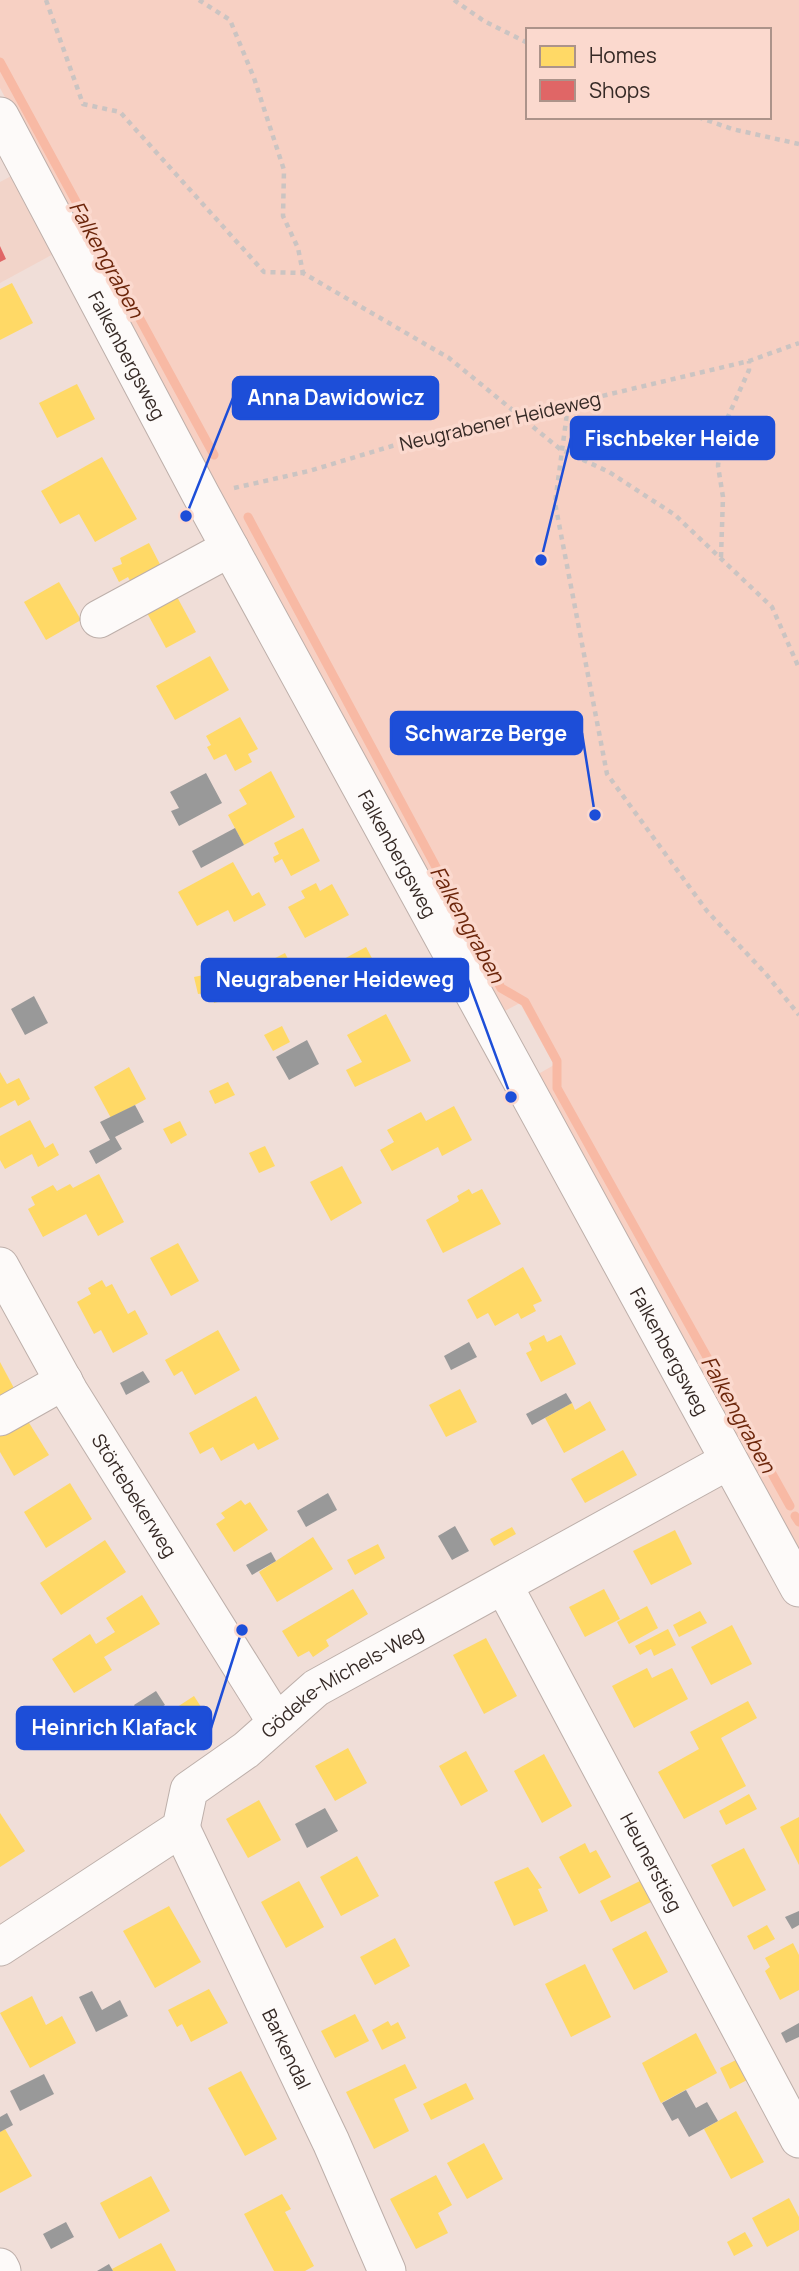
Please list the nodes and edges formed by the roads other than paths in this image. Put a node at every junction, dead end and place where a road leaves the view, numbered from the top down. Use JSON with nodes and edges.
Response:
{"nodes":[{"id":1,"x":0,"y":116,"type":"edge"},
{"id":2,"x":230,"y":548,"type":"junction"},
{"id":3,"x":100,"y":619,"type":"dead end"},
{"id":4,"x":0,"y":1266,"type":"edge"},
{"id":5,"x":64,"y":1381,"type":"junction"},
{"id":6,"x":0,"y":1417,"type":"edge"},
{"id":7,"x":728,"y":1461,"type":"junction"},
{"id":8,"x":504,"y":1586,"type":"junction"},
{"id":9,"x":799,"y":1588,"type":"edge"},
{"id":10,"x":276,"y":1722,"type":"junction"},
{"id":11,"x":180,"y":1828,"type":"junction"},
{"id":12,"x":0,"y":1947,"type":"edge"},
{"id":13,"x":799,"y":2139,"type":"edge"},
{"id":14,"x":387,"y":2271,"type":"edge"}],
"edges":[{"from":1,"to":2,"type":"street","name":"Falkenbergsweg"},
{"from":2,"to":3,"type":"street"},
{"from":2,"to":7,"type":"street","name":"Falkenbergsweg"},
{"from":4,"to":5,"type":"street","name":"Störtebekerweg"},
{"from":5,"to":6,"type":"street"},
{"from":5,"to":10,"type":"street","name":"Störtebekerweg"},
{"from":7,"to":8,"type":"street","name":"Gödeke-Michels-Weg"},
{"from":7,"to":9,"type":"street","name":"Falkenbergsweg"},
{"from":8,"to":10,"type":"street","name":"Gödeke-Michels-Weg"},
{"from":8,"to":13,"type":"street","name":"Heunerstieg"},
{"from":10,"to":11,"type":"street","name":"Gödeke-Michels-Weg"},
{"from":11,"to":12,"type":"street"},
{"from":11,"to":14,"type":"street","name":"Barkendal"}]}
